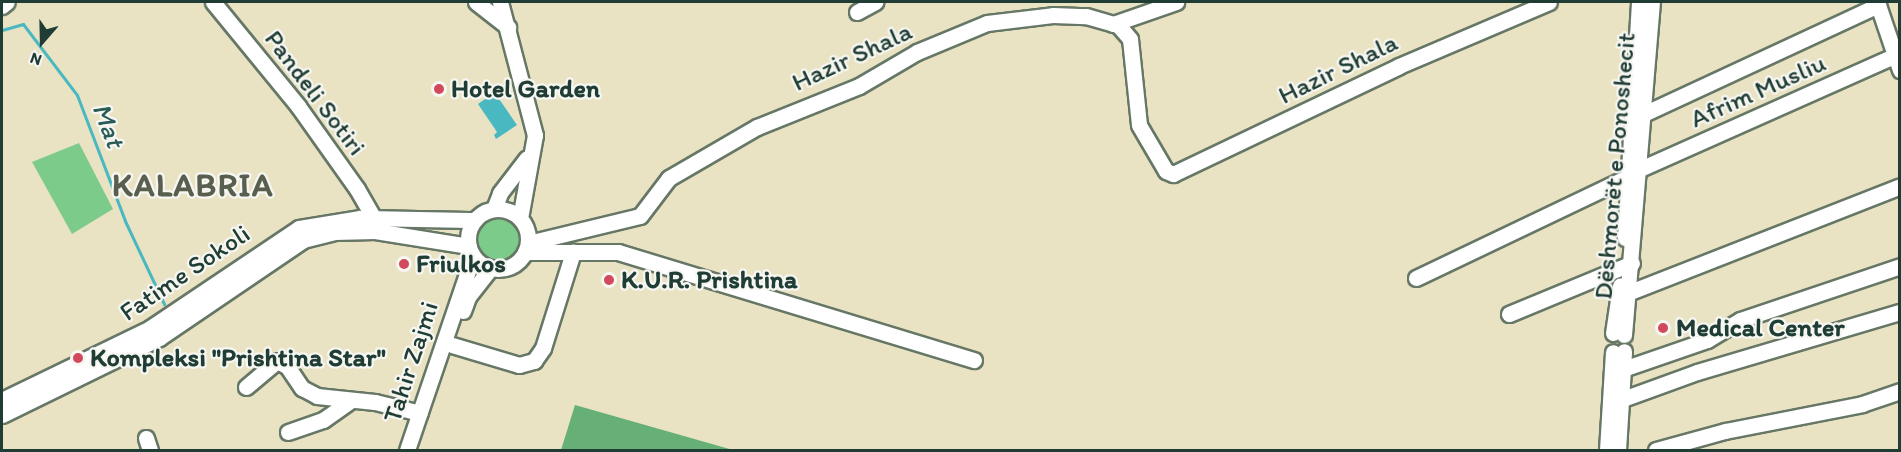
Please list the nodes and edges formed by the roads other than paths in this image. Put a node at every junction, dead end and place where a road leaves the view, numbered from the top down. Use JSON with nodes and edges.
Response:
{"nodes":[{"id":1,"x":7,"y":2,"type":"edge"},
{"id":2,"x":213,"y":2,"type":"edge"},
{"id":3,"x":476,"y":2,"type":"edge"},
{"id":4,"x":500,"y":2,"type":"edge"},
{"id":5,"x":875,"y":2,"type":"edge"},
{"id":6,"x":1176,"y":2,"type":"edge"},
{"id":7,"x":1549,"y":2,"type":"edge"},
{"id":8,"x":1640,"y":2,"type":"edge"},
{"id":9,"x":1652,"y":2,"type":"edge"},
{"id":10,"x":1877,"y":3,"type":"edge"},
{"id":11,"x":2,"y":6,"type":"edge"},
{"id":12,"x":857,"y":12,"type":"dead end"},
{"id":13,"x":1113,"y":24,"type":"junction"},
{"id":14,"x":508,"y":27,"type":"junction"},
{"id":15,"x":1897,"y":63,"type":"edge"},
{"id":16,"x":1638,"y":117,"type":"junction"},
{"id":17,"x":530,"y":153,"type":"junction"},
{"id":18,"x":1636,"y":173,"type":"junction"},
{"id":19,"x":1899,"y":186,"type":"edge"},
{"id":20,"x":494,"y":209,"type":"junction"},
{"id":21,"x":374,"y":218,"type":"junction"},
{"id":22,"x":520,"y":218,"type":"junction"},
{"id":23,"x":475,"y":220,"type":"junction"},
{"id":24,"x":526,"y":248,"type":"junction"},
{"id":25,"x":471,"y":251,"type":"junction"},
{"id":26,"x":573,"y":252,"type":"junction"},
{"id":27,"x":1628,"y":265,"type":"junction"},
{"id":28,"x":1899,"y":266,"type":"edge"},
{"id":29,"x":491,"y":268,"type":"junction"},
{"id":30,"x":1416,"y":278,"type":"dead end"},
{"id":31,"x":1630,"y":292,"type":"junction"},
{"id":32,"x":1899,"y":312,"type":"edge"},
{"id":33,"x":1509,"y":314,"type":"dead end"},
{"id":34,"x":1619,"y":343,"type":"junction"},
{"id":35,"x":452,"y":345,"type":"junction"},
{"id":36,"x":974,"y":360,"type":"dead end"},
{"id":37,"x":1623,"y":369,"type":"junction"},
{"id":38,"x":246,"y":387,"type":"dead end"},
{"id":39,"x":1899,"y":391,"type":"edge"},
{"id":40,"x":2,"y":400,"type":"edge"},
{"id":41,"x":352,"y":400,"type":"junction"},
{"id":42,"x":1620,"y":400,"type":"junction"},
{"id":43,"x":420,"y":413,"type":"junction"},
{"id":44,"x":2,"y":415,"type":"edge"},
{"id":45,"x":288,"y":432,"type":"dead end"},
{"id":46,"x":407,"y":450,"type":"edge"},
{"id":47,"x":417,"y":450,"type":"edge"},
{"id":48,"x":1607,"y":450,"type":"edge"},
{"id":49,"x":1618,"y":450,"type":"edge"},
{"id":50,"x":1656,"y":450,"type":"edge"}],
"edges":[{"from":1,"to":11,"type":"street"},
{"from":2,"to":21,"type":"street","name":"Pandeli Sotiri"},
{"from":3,"to":14,"type":"street"},
{"from":4,"to":14,"type":"street"},
{"from":5,"to":12,"type":"street"},
{"from":6,"to":13,"type":"street"},
{"from":7,"to":13,"type":"street","name":"Hazir Shala"},
{"from":8,"to":16,"type":"street","name":"Dëshmorët e Ponoshecit"},
{"from":9,"to":16,"type":"street","name":"Dëshmorët e Ponoshecit"},
{"from":10,"to":15,"type":"street"},
{"from":10,"to":16,"type":"street"},
{"from":13,"to":24,"type":"street","name":"Hazir Shala"},
{"from":14,"to":17,"type":"street"},
{"from":15,"to":18,"type":"street","name":"Afrim Musliu"},
{"from":16,"to":18,"type":"street","name":"Dëshmorët e Ponoshecit"},
{"from":17,"to":20,"type":"street"},
{"from":17,"to":22,"type":"street"},
{"from":18,"to":27,"type":"street","name":"Dëshmorët e Ponoshecit"},
{"from":18,"to":30,"type":"street","name":"Afrim Musliu"},
{"from":19,"to":31,"type":"street"},
{"from":20,"to":22,"type":"street"},
{"from":20,"to":23,"type":"street"},
{"from":21,"to":23,"type":"street","name":"Fatime Sokoli"},
{"from":21,"to":40,"type":"street","name":"Fatime Sokoli"},
{"from":22,"to":24,"type":"street"},
{"from":23,"to":25,"type":"street"},
{"from":24,"to":26,"type":"street"},
{"from":24,"to":29,"type":"street"},
{"from":25,"to":29,"type":"street"},
{"from":25,"to":43,"type":"street","name":"Tahir Zajmi"},
{"from":25,"to":44,"type":"street","name":"Fatime Sokoli"},
{"from":26,"to":35,"type":"street"},
{"from":26,"to":36,"type":"street"},
{"from":27,"to":31,"type":"street","name":"Dëshmorët e Ponoshecit"},
{"from":27,"to":33,"type":"street"},
{"from":27,"to":34,"type":"street","name":"Dëshmorët e Ponoshecit"},
{"from":28,"to":37,"type":"street"},
{"from":29,"to":35,"type":"street","name":"Tahir Zajmi"},
{"from":31,"to":34,"type":"street","name":"Dëshmorët e Ponoshecit"},
{"from":32,"to":42,"type":"street"},
{"from":34,"to":37,"type":"street","name":"Dëshmorët e Ponoshecit"},
{"from":34,"to":48,"type":"street","name":"Dëshmorët e Ponoshecit"},
{"from":35,"to":47,"type":"street","name":"Tahir Zajmi"},
{"from":37,"to":42,"type":"street","name":"Dëshmorët e Ponoshecit"},
{"from":38,"to":41,"type":"street"},
{"from":39,"to":50,"type":"street"},
{"from":41,"to":43,"type":"street"},
{"from":41,"to":45,"type":"street"},
{"from":42,"to":49,"type":"street","name":"Dëshmorët e Ponoshecit"},
{"from":43,"to":46,"type":"street","name":"Tahir Zajmi"}]}
